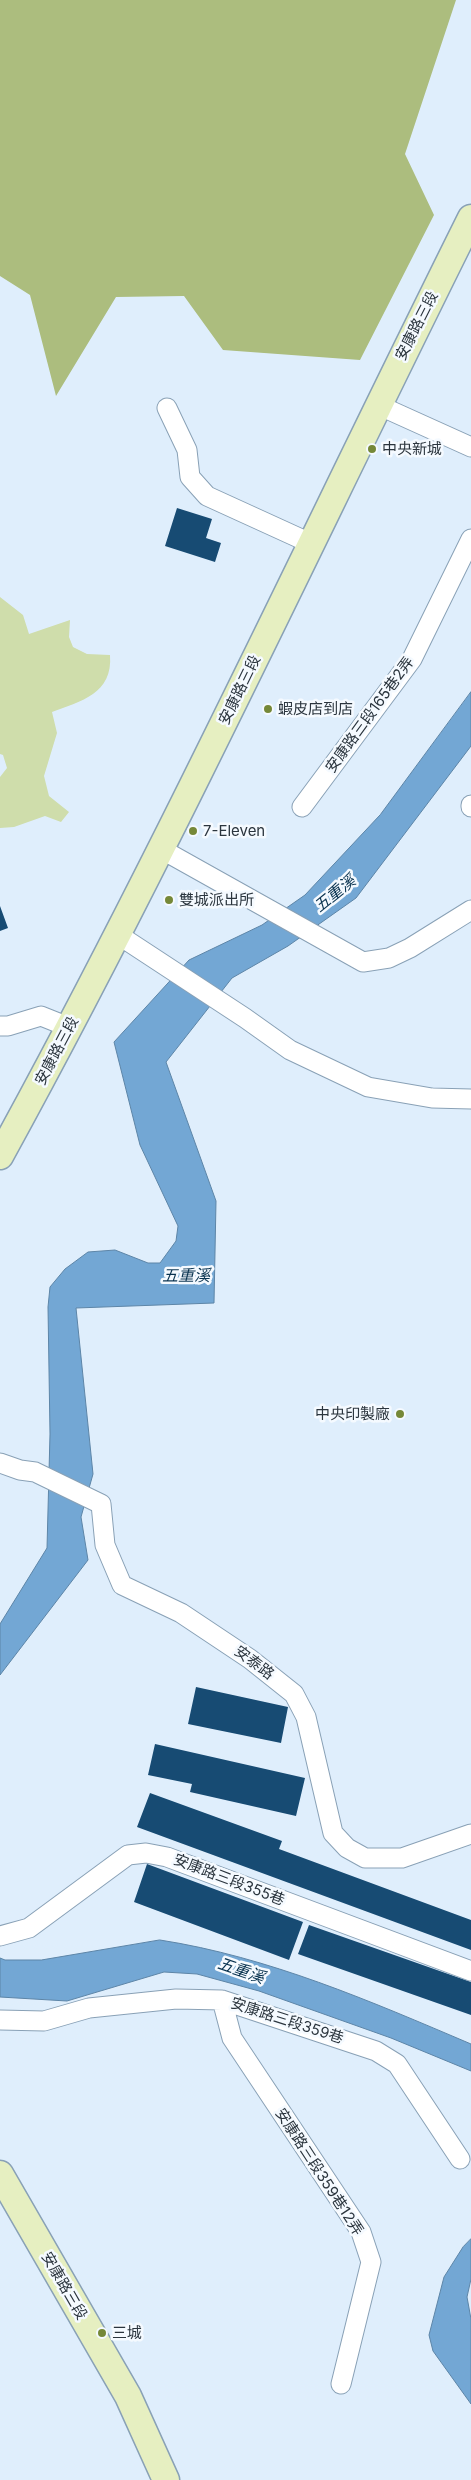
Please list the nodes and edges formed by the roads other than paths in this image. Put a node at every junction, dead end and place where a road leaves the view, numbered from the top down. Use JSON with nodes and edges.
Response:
{"nodes":[{"id":1,"x":471,"y":218,"type":"edge"},
{"id":2,"x":378,"y":405,"type":"junction"},
{"id":3,"x":167,"y":408,"type":"dead end"},
{"id":4,"x":471,"y":447,"type":"edge"},
{"id":5,"x":471,"y":539,"type":"edge"},
{"id":6,"x":310,"y":543,"type":"junction"},
{"id":7,"x":302,"y":808,"type":"dead end"},
{"id":8,"x":161,"y":849,"type":"junction"},
{"id":9,"x":471,"y":910,"type":"edge"},
{"id":10,"x":117,"y":934,"type":"junction"},
{"id":11,"x":0,"y":1026,"type":"edge"},
{"id":12,"x":70,"y":1028,"type":"junction"},
{"id":13,"x":471,"y":1099,"type":"edge"},
{"id":14,"x":0,"y":1156,"type":"edge"},
{"id":15,"x":0,"y":1463,"type":"edge"},
{"id":16,"x":471,"y":1834,"type":"edge"},
{"id":17,"x":0,"y":1936,"type":"edge"},
{"id":18,"x":471,"y":1971,"type":"edge"},
{"id":19,"x":222,"y":2000,"type":"junction"},
{"id":20,"x":0,"y":2020,"type":"edge"},
{"id":21,"x":460,"y":2159,"type":"dead end"},
{"id":22,"x":0,"y":2174,"type":"edge"},
{"id":23,"x":341,"y":2384,"type":"dead end"},
{"id":24,"x":166,"y":2480,"type":"edge"}],
"edges":[{"from":1,"to":2,"type":"main road","name":"安康路三段"},
{"from":2,"to":4,"type":"street"},
{"from":2,"to":6,"type":"main road","name":"安康路三段"},
{"from":3,"to":6,"type":"street"},
{"from":5,"to":7,"type":"street","name":"安康路三段165巷2弄"},
{"from":6,"to":8,"type":"main road","name":"安康路三段"},
{"from":8,"to":9,"type":"street"},
{"from":8,"to":10,"type":"main road","name":"安康路三段"},
{"from":10,"to":12,"type":"main road","name":"安康路三段"},
{"from":10,"to":13,"type":"street"},
{"from":11,"to":12,"type":"street"},
{"from":12,"to":14,"type":"main road","name":"安康路三段"},
{"from":15,"to":16,"type":"street","name":"安泰路"},
{"from":17,"to":18,"type":"street","name":"安康路三段355巷"},
{"from":19,"to":20,"type":"street","name":"安康路三段359巷"},
{"from":19,"to":21,"type":"street","name":"安康路三段359巷"},
{"from":19,"to":23,"type":"street","name":"安康路三段359巷12弄"},
{"from":22,"to":24,"type":"main road","name":"安康路三段"}]}
